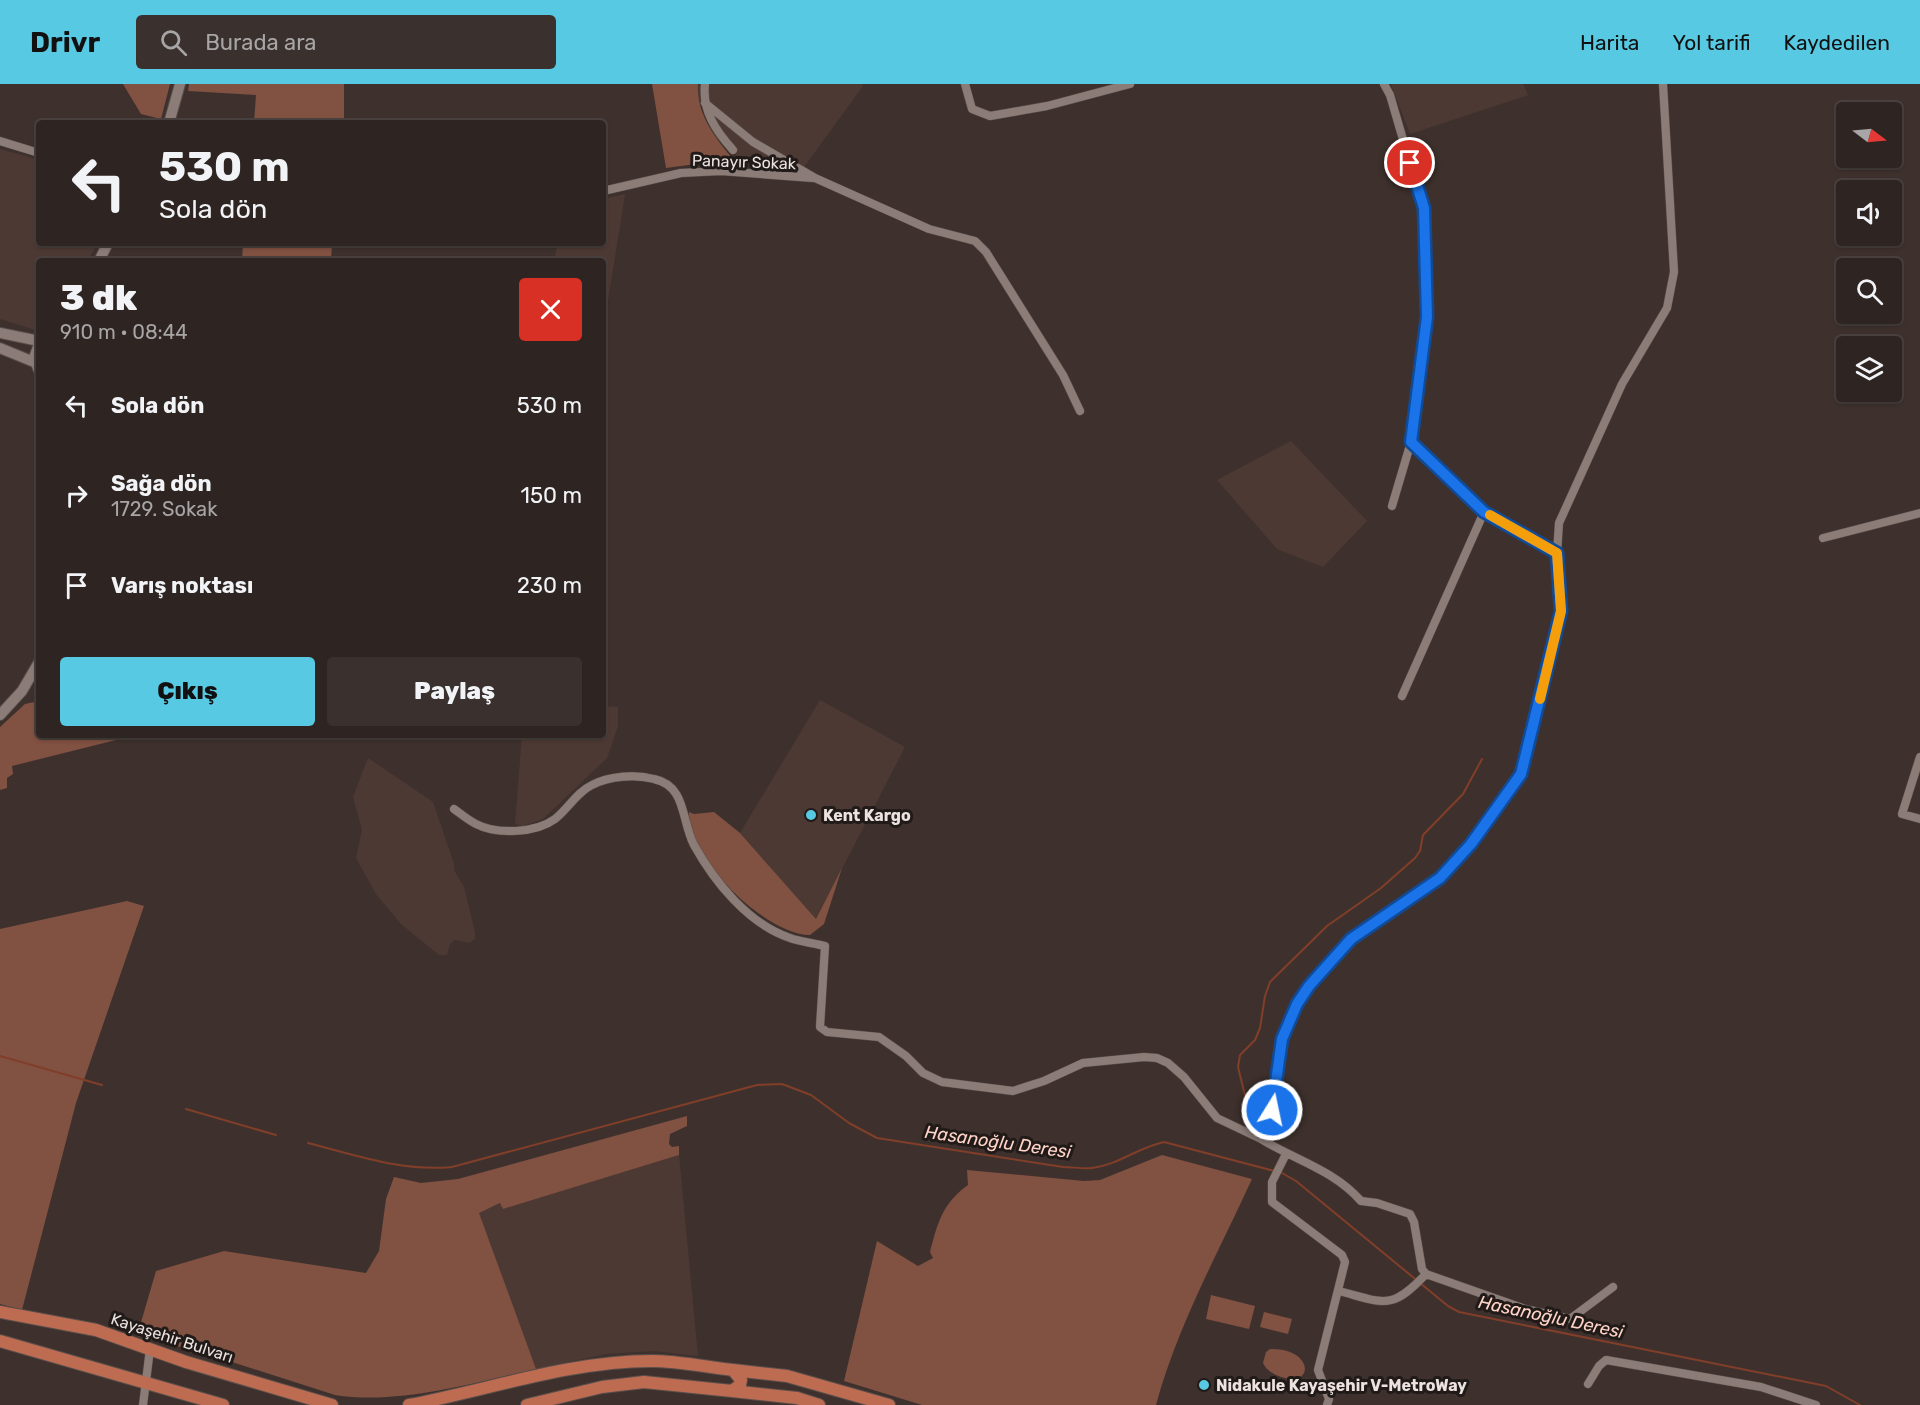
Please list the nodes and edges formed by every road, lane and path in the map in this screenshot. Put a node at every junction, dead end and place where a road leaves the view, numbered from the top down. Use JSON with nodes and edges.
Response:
{"nodes":[{"id":1,"x":180,"y":84,"type":"edge"},
{"id":2,"x":705,"y":84,"type":"edge"},
{"id":3,"x":965,"y":84,"type":"edge"},
{"id":4,"x":1130,"y":84,"type":"edge"},
{"id":5,"x":1384,"y":84,"type":"edge"},
{"id":6,"x":1663,"y":84,"type":"edge"},
{"id":7,"x":705,"y":103,"type":"junction"},
{"id":8,"x":170,"y":120,"type":"edge"},
{"id":9,"x":0,"y":141,"type":"edge"},
{"id":10,"x":733,"y":150,"type":"dead end"},
{"id":11,"x":36,"y":152,"type":"edge"},
{"id":12,"x":815,"y":178,"type":"junction"},
{"id":13,"x":606,"y":190,"type":"edge"},
{"id":14,"x":0,"y":333,"type":"edge"},
{"id":15,"x":36,"y":342,"type":"edge"},
{"id":16,"x":0,"y":348,"type":"edge"},
{"id":17,"x":36,"y":349,"type":"edge"},
{"id":18,"x":36,"y":364,"type":"edge"},
{"id":19,"x":36,"y":368,"type":"edge"},
{"id":20,"x":1080,"y":411,"type":"dead end"},
{"id":21,"x":1411,"y":442,"type":"junction"},
{"id":22,"x":1392,"y":506,"type":"dead end"},
{"id":23,"x":1484,"y":512,"type":"junction"},
{"id":24,"x":1920,"y":513,"type":"edge"},
{"id":25,"x":1823,"y":538,"type":"dead end"},
{"id":26,"x":1557,"y":553,"type":"junction"},
{"id":27,"x":36,"y":667,"type":"edge"},
{"id":28,"x":1402,"y":696,"type":"dead end"},
{"id":29,"x":0,"y":715,"type":"edge"},
{"id":30,"x":1920,"y":757,"type":"edge"},
{"id":31,"x":453,"y":809,"type":"dead end"},
{"id":32,"x":1920,"y":819,"type":"edge"},
{"id":33,"x":1261,"y":1139,"type":"junction"},
{"id":34,"x":1286,"y":1154,"type":"junction"},
{"id":35,"x":1424,"y":1277,"type":"junction"},
{"id":36,"x":1613,"y":1287,"type":"dead end"},
{"id":37,"x":1339,"y":1292,"type":"junction"},
{"id":38,"x":0,"y":1312,"type":"edge"},
{"id":39,"x":0,"y":1341,"type":"edge"},
{"id":40,"x":150,"y":1350,"type":"junction"},
{"id":41,"x":733,"y":1370,"type":"junction"},
{"id":42,"x":144,"y":1384,"type":"junction"},
{"id":43,"x":1588,"y":1384,"type":"dead end"},
{"id":44,"x":279,"y":1388,"type":"junction"},
{"id":45,"x":732,"y":1391,"type":"junction"},
{"id":46,"x":142,"y":1405,"type":"edge"},
{"id":47,"x":223,"y":1405,"type":"edge"},
{"id":48,"x":300,"y":1405,"type":"edge"},
{"id":49,"x":332,"y":1405,"type":"edge"},
{"id":50,"x":409,"y":1405,"type":"edge"},
{"id":51,"x":527,"y":1405,"type":"edge"},
{"id":52,"x":819,"y":1405,"type":"edge"},
{"id":53,"x":890,"y":1405,"type":"edge"},
{"id":54,"x":1327,"y":1405,"type":"edge"},
{"id":55,"x":1816,"y":1405,"type":"edge"}],
"edges":[{"from":1,"to":8,"type":"street"},
{"from":2,"to":7,"type":"street"},
{"from":3,"to":4,"type":"street"},
{"from":5,"to":21,"type":"street"},
{"from":6,"to":26,"type":"street"},
{"from":7,"to":10,"type":"street"},
{"from":7,"to":12,"type":"street"},
{"from":9,"to":11,"type":"street"},
{"from":12,"to":13,"type":"street","name":"Panayır Sokak"},
{"from":12,"to":20,"type":"street"},
{"from":14,"to":15,"type":"street"},
{"from":16,"to":19,"type":"street"},
{"from":17,"to":18,"type":"street"},
{"from":21,"to":22,"type":"street"},
{"from":21,"to":23,"type":"street"},
{"from":23,"to":26,"type":"street"},
{"from":23,"to":28,"type":"street"},
{"from":24,"to":25,"type":"street"},
{"from":26,"to":33,"type":"street"},
{"from":27,"to":29,"type":"street"},
{"from":30,"to":32,"type":"street"},
{"from":31,"to":33,"type":"street"},
{"from":33,"to":34,"type":"street"},
{"from":34,"to":35,"type":"street"},
{"from":34,"to":37,"type":"street"},
{"from":35,"to":36,"type":"street"},
{"from":35,"to":37,"type":"street"},
{"from":37,"to":54,"type":"street"},
{"from":38,"to":40,"type":"main road","name":"Kayaşehir Bulvarı"},
{"from":39,"to":42,"type":"main road"},
{"from":40,"to":42,"type":"street"},
{"from":40,"to":44,"type":"main road","name":"Kayaşehir Bulvarı"},
{"from":41,"to":45,"type":"main road"},
{"from":41,"to":50,"type":"main road"},
{"from":41,"to":53,"type":"main road"},
{"from":42,"to":46,"type":"street"},
{"from":42,"to":47,"type":"main road"},
{"from":43,"to":55,"type":"street"},
{"from":44,"to":48,"type":"main road"},
{"from":44,"to":49,"type":"main road","name":"Kayaşehir Bulvarı"},
{"from":45,"to":51,"type":"main road"},
{"from":45,"to":52,"type":"main road"}]}
